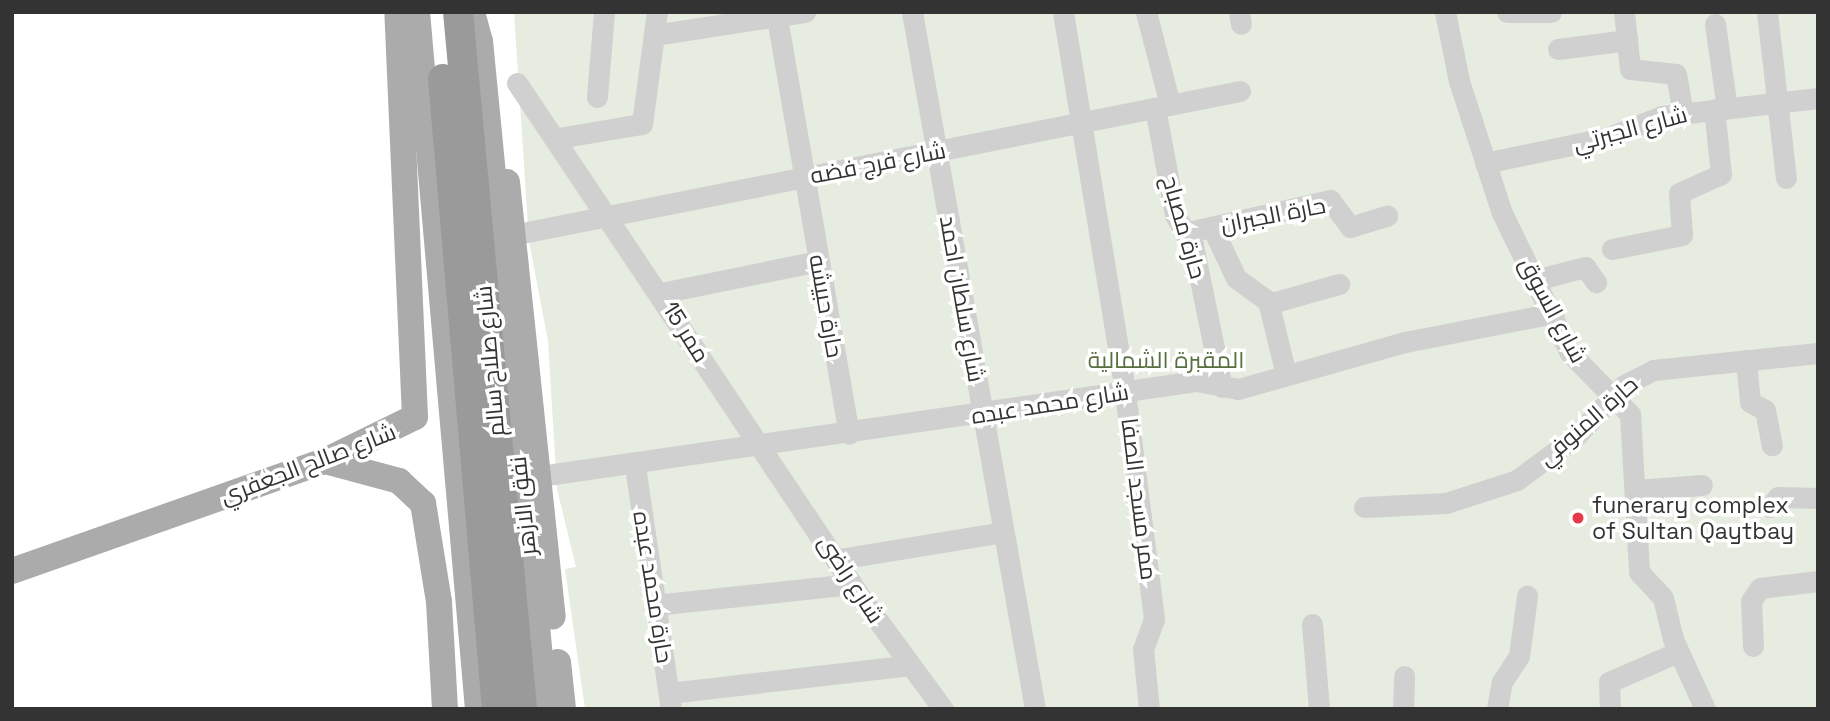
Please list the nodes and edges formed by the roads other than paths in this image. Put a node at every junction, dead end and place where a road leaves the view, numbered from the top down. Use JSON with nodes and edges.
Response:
{"nodes":[{"id":1,"x":397,"y":12,"type":"edge"},
{"id":2,"x":417,"y":12,"type":"edge"},
{"id":3,"x":437,"y":12,"type":"edge"},
{"id":4,"x":458,"y":12,"type":"edge"},
{"id":5,"x":472,"y":12,"type":"edge"},
{"id":6,"x":604,"y":12,"type":"edge"},
{"id":7,"x":657,"y":12,"type":"edge"},
{"id":8,"x":805,"y":12,"type":"edge"},
{"id":9,"x":912,"y":12,"type":"edge"},
{"id":10,"x":1063,"y":12,"type":"edge"},
{"id":11,"x":1146,"y":12,"type":"edge"},
{"id":12,"x":1446,"y":12,"type":"edge"},
{"id":13,"x":1507,"y":12,"type":"edge"},
{"id":14,"x":1551,"y":12,"type":"edge"},
{"id":15,"x":1624,"y":12,"type":"edge"},
{"id":16,"x":1768,"y":12,"type":"edge"},
{"id":17,"x":776,"y":15,"type":"edge"},
{"id":18,"x":1715,"y":24,"type":"dead end"},
{"id":19,"x":654,"y":35,"type":"junction"},
{"id":20,"x":1627,"y":40,"type":"junction"},
{"id":21,"x":1558,"y":49,"type":"dead end"},
{"id":22,"x":517,"y":83,"type":"dead end"},
{"id":23,"x":1240,"y":91,"type":"dead end"},
{"id":24,"x":597,"y":97,"type":"dead end"},
{"id":25,"x":1818,"y":98,"type":"edge"},
{"id":26,"x":1779,"y":102,"type":"junction"},
{"id":27,"x":1163,"y":107,"type":"junction"},
{"id":28,"x":1721,"y":108,"type":"junction"},
{"id":29,"x":1683,"y":112,"type":"junction"},
{"id":30,"x":1081,"y":123,"type":"junction"},
{"id":31,"x":558,"y":138,"type":"junction"},
{"id":32,"x":489,"y":149,"type":"junction"},
{"id":33,"x":936,"y":152,"type":"junction"},
{"id":34,"x":1485,"y":163,"type":"junction"},
{"id":35,"x":803,"y":178,"type":"junction"},
{"id":36,"x":1786,"y":178,"type":"dead end"},
{"id":37,"x":611,"y":216,"type":"junction"},
{"id":38,"x":1387,"y":216,"type":"dead end"},
{"id":39,"x":1212,"y":227,"type":"junction"},
{"id":40,"x":1184,"y":233,"type":"junction"},
{"id":41,"x":517,"y":234,"type":"junction"},
{"id":42,"x":1612,"y":249,"type":"dead end"},
{"id":43,"x":818,"y":261,"type":"junction"},
{"id":44,"x":1539,"y":279,"type":"junction"},
{"id":45,"x":1595,"y":282,"type":"dead end"},
{"id":46,"x":1339,"y":284,"type":"dead end"},
{"id":47,"x":662,"y":293,"type":"junction"},
{"id":48,"x":1268,"y":304,"type":"junction"},
{"id":49,"x":1554,"y":313,"type":"junction"},
{"id":50,"x":1818,"y":353,"type":"edge"},
{"id":51,"x":1746,"y":360,"type":"junction"},
{"id":52,"x":1286,"y":375,"type":"junction"},
{"id":53,"x":1222,"y":387,"type":"junction"},
{"id":54,"x":1125,"y":392,"type":"junction"},
{"id":55,"x":1613,"y":394,"type":"junction"},
{"id":56,"x":982,"y":414,"type":"junction"},
{"id":57,"x":849,"y":434,"type":"junction"},
{"id":58,"x":1772,"y":446,"type":"dead end"},
{"id":59,"x":760,"y":448,"type":"junction"},
{"id":60,"x":325,"y":461,"type":"junction"},
{"id":61,"x":635,"y":466,"type":"junction"},
{"id":62,"x":540,"y":476,"type":"junction"},
{"id":63,"x":1702,"y":485,"type":"dead end"},
{"id":64,"x":1636,"y":490,"type":"junction"},
{"id":65,"x":1818,"y":498,"type":"edge"},
{"id":66,"x":1364,"y":507,"type":"dead end"},
{"id":67,"x":1770,"y":507,"type":"dead end"},
{"id":68,"x":1003,"y":532,"type":"junction"},
{"id":69,"x":839,"y":559,"type":"junction"},
{"id":70,"x":12,"y":571,"type":"edge"},
{"id":71,"x":1818,"y":581,"type":"edge"},
{"id":72,"x":852,"y":584,"type":"junction"},
{"id":73,"x":1527,"y":596,"type":"dead end"},
{"id":74,"x":655,"y":605,"type":"junction"},
{"id":75,"x":1312,"y":624,"type":"dead end"},
{"id":76,"x":1753,"y":646,"type":"dead end"},
{"id":77,"x":1678,"y":652,"type":"junction"},
{"id":78,"x":911,"y":665,"type":"junction"},
{"id":79,"x":1404,"y":676,"type":"dead end"},
{"id":80,"x":670,"y":701,"type":"edge"},
{"id":81,"x":445,"y":709,"type":"edge"},
{"id":82,"x":478,"y":709,"type":"edge"},
{"id":83,"x":497,"y":709,"type":"edge"},
{"id":84,"x":522,"y":709,"type":"edge"},
{"id":85,"x":545,"y":709,"type":"edge"},
{"id":86,"x":563,"y":709,"type":"edge"},
{"id":87,"x":943,"y":709,"type":"edge"},
{"id":88,"x":1035,"y":709,"type":"edge"},
{"id":89,"x":1149,"y":709,"type":"edge"},
{"id":90,"x":1319,"y":709,"type":"edge"},
{"id":91,"x":1404,"y":709,"type":"edge"},
{"id":92,"x":1497,"y":709,"type":"edge"},
{"id":93,"x":1610,"y":709,"type":"edge"},
{"id":94,"x":1705,"y":709,"type":"edge"}],
"edges":[{"from":1,"to":60,"type":"main road","name":"شارع صالح الجعفري"},
{"from":2,"to":82,"type":"main road"},
{"from":3,"to":83,"type":"highway","name":"شارع صلاح سالم"},
{"from":4,"to":84,"type":"highway","name":"شارع صلاح سالم"},
{"from":5,"to":32,"type":"main road","name":"نفق الازهر"},
{"from":6,"to":24,"type":"street"},
{"from":7,"to":19,"type":"street"},
{"from":8,"to":17,"type":"street"},
{"from":9,"to":33,"type":"street","name":"شارع سلطان احمد"},
{"from":10,"to":30,"type":"street","name":"ممر مسجد الصفا"},
{"from":11,"to":27,"type":"street","name":"حارة مصباح"},
{"from":12,"to":34,"type":"street","name":"شارع السوق"},
{"from":13,"to":14,"type":"street"},
{"from":15,"to":20,"type":"street"},
{"from":16,"to":26,"type":"street"},
{"from":17,"to":19,"type":"street"},
{"from":17,"to":35,"type":"street","name":"حارة حبيشه"},
{"from":18,"to":28,"type":"street"},
{"from":19,"to":31,"type":"street"},
{"from":20,"to":21,"type":"street"},
{"from":20,"to":29,"type":"street"},
{"from":22,"to":31,"type":"street","name":"ممر 15"},
{"from":23,"to":27,"type":"street","name":"شارع فرج فضه"},
{"from":25,"to":26,"type":"street","name":"شارع الجبرتي"},
{"from":26,"to":28,"type":"street","name":"شارع الجبرتي"},
{"from":26,"to":36,"type":"street"},
{"from":27,"to":30,"type":"street","name":"شارع فرج فضه"},
{"from":27,"to":40,"type":"street","name":"حارة مصباح"},
{"from":28,"to":29,"type":"street","name":"شارع الجبرتي"},
{"from":28,"to":42,"type":"street"},
{"from":29,"to":34,"type":"street","name":"شارع الجبرتي"},
{"from":30,"to":33,"type":"street","name":"شارع فرج فضه"},
{"from":30,"to":54,"type":"street","name":"ممر مسجد الصفا"},
{"from":31,"to":37,"type":"street","name":"ممر 15"},
{"from":32,"to":41,"type":"main road"},
{"from":32,"to":85,"type":"main road","name":"نفق الازهر"},
{"from":33,"to":35,"type":"street","name":"شارع فرج فضه"},
{"from":33,"to":56,"type":"street","name":"شارع سلطان احمد"},
{"from":34,"to":44,"type":"street","name":"شارع السوق"},
{"from":35,"to":37,"type":"street","name":"شارع فرج فضه"},
{"from":35,"to":43,"type":"street","name":"حارة حبيشه"},
{"from":37,"to":41,"type":"street","name":"شارع فرج فضه"},
{"from":37,"to":47,"type":"street","name":"ممر 15"},
{"from":38,"to":39,"type":"street","name":"حارة الجبران"},
{"from":39,"to":40,"type":"street","name":"حارة الجبران"},
{"from":39,"to":48,"type":"street"},
{"from":40,"to":53,"type":"street","name":"حارة مصباح"},
{"from":41,"to":62,"type":"main road"},
{"from":43,"to":47,"type":"street"},
{"from":43,"to":57,"type":"street","name":"حارة حبيشه"},
{"from":44,"to":45,"type":"street"},
{"from":44,"to":49,"type":"street","name":"شارع السوق"},
{"from":46,"to":48,"type":"street"},
{"from":47,"to":59,"type":"street","name":"ممر 15"},
{"from":48,"to":52,"type":"street"},
{"from":49,"to":52,"type":"street","name":"شارع محمد عبده"},
{"from":49,"to":55,"type":"street","name":"شارع السوق"},
{"from":50,"to":51,"type":"street","name":"حارة المنوفي"},
{"from":51,"to":55,"type":"street","name":"حارة المنوفي"},
{"from":51,"to":58,"type":"street"},
{"from":52,"to":53,"type":"street","name":"شارع محمد عبده"},
{"from":53,"to":54,"type":"street","name":"شارع محمد عبده"},
{"from":54,"to":56,"type":"street","name":"شارع محمد عبده"},
{"from":54,"to":89,"type":"street","name":"ممر مسجد الصفا"},
{"from":55,"to":64,"type":"street","name":"شارع السوق"},
{"from":55,"to":66,"type":"street","name":"حارة المنوفي"},
{"from":56,"to":57,"type":"street","name":"شارع محمد عبده"},
{"from":56,"to":68,"type":"street","name":"شارع سلطان احمد"},
{"from":57,"to":59,"type":"street","name":"شارع محمد عبده"},
{"from":59,"to":61,"type":"street","name":"شارع محمد عبده"},
{"from":59,"to":69,"type":"street","name":"شارع راضى"},
{"from":60,"to":70,"type":"main road","name":"شارع صالح الجعفري"},
{"from":60,"to":81,"type":"main road"},
{"from":61,"to":62,"type":"street","name":"شارع محمد عبده"},
{"from":61,"to":74,"type":"street","name":"حارة محمد عبده"},
{"from":62,"to":86,"type":"main road"},
{"from":63,"to":64,"type":"street"},
{"from":64,"to":77,"type":"street","name":"شارع السوق"},
{"from":65,"to":67,"type":"street"},
{"from":68,"to":69,"type":"street"},
{"from":68,"to":88,"type":"street","name":"شارع سلطان احمد"},
{"from":69,"to":72,"type":"street","name":"شارع راضى"},
{"from":71,"to":76,"type":"street"},
{"from":72,"to":74,"type":"street"},
{"from":72,"to":78,"type":"street","name":"شارع راضى"},
{"from":73,"to":92,"type":"street"},
{"from":74,"to":80,"type":"street","name":"حارة محمد عبده"},
{"from":75,"to":90,"type":"street"},
{"from":77,"to":93,"type":"street"},
{"from":77,"to":94,"type":"street","name":"شارع السوق"},
{"from":78,"to":80,"type":"street"},
{"from":78,"to":87,"type":"street","name":"شارع راضى"},
{"from":79,"to":91,"type":"street"}]}
